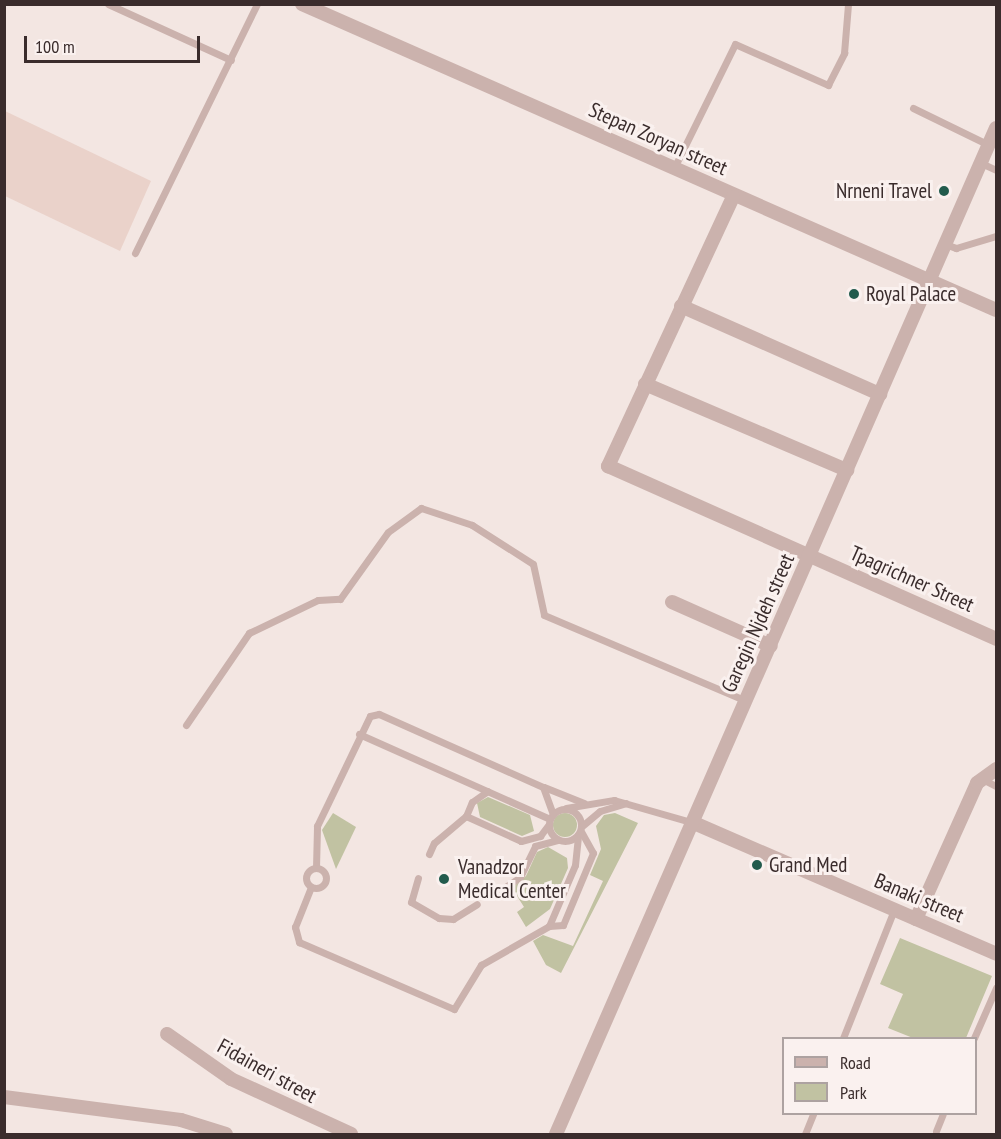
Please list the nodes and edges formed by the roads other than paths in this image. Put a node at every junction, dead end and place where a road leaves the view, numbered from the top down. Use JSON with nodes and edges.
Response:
{"nodes":[{"id":1,"x":108,"y":4,"type":"edge"},
{"id":2,"x":256,"y":4,"type":"edge"},
{"id":3,"x":302,"y":4,"type":"edge"},
{"id":4,"x":848,"y":4,"type":"edge"},
{"id":5,"x":231,"y":60,"type":"junction"},
{"id":6,"x":913,"y":108,"type":"dead end"},
{"id":7,"x":996,"y":128,"type":"edge"},
{"id":8,"x":989,"y":145,"type":"junction"},
{"id":9,"x":981,"y":163,"type":"junction"},
{"id":10,"x":674,"y":168,"type":"junction"},
{"id":11,"x":996,"y":170,"type":"edge"},
{"id":12,"x":733,"y":196,"type":"junction"},
{"id":13,"x":996,"y":236,"type":"edge"},
{"id":14,"x":945,"y":244,"type":"junction"},
{"id":15,"x":135,"y":253,"type":"dead end"},
{"id":16,"x":929,"y":281,"type":"junction"},
{"id":17,"x":681,"y":306,"type":"junction"},
{"id":18,"x":996,"y":310,"type":"edge"},
{"id":19,"x":645,"y":384,"type":"junction"},
{"id":20,"x":880,"y":394,"type":"junction"},
{"id":21,"x":847,"y":470,"type":"junction"},
{"id":22,"x":810,"y":557,"type":"junction"},
{"id":23,"x":672,"y":602,"type":"dead end"},
{"id":24,"x":996,"y":639,"type":"edge"},
{"id":25,"x":771,"y":646,"type":"junction"},
{"id":26,"x":747,"y":701,"type":"junction"},
{"id":27,"x":186,"y":725,"type":"dead end"},
{"id":28,"x":359,"y":734,"type":"junction"},
{"id":29,"x":996,"y":769,"type":"edge"},
{"id":30,"x":468,"y":783,"type":"junction"},
{"id":31,"x":990,"y":783,"type":"edge"},
{"id":32,"x":543,"y":787,"type":"junction"},
{"id":33,"x":488,"y":791,"type":"junction"},
{"id":34,"x":472,"y":802,"type":"junction"},
{"id":35,"x":632,"y":802,"type":"junction"},
{"id":36,"x":584,"y":803,"type":"junction"},
{"id":37,"x":566,"y":808,"type":"junction"},
{"id":38,"x":466,"y":816,"type":"junction"},
{"id":39,"x":550,"y":819,"type":"junction"},
{"id":40,"x":694,"y":824,"type":"junction"},
{"id":41,"x":580,"y":831,"type":"junction"},
{"id":42,"x":559,"y":840,"type":"junction"},
{"id":43,"x":429,"y":854,"type":"dead end"},
{"id":44,"x":316,"y":868,"type":"junction"},
{"id":45,"x":418,"y":878,"type":"dead end"},
{"id":46,"x":311,"y":887,"type":"junction"},
{"id":47,"x":501,"y":890,"type":"dead end"},
{"id":48,"x":477,"y":904,"type":"dead end"},
{"id":49,"x":894,"y":910,"type":"junction"},
{"id":50,"x":916,"y":919,"type":"junction"},
{"id":51,"x":549,"y":926,"type":"junction"},
{"id":52,"x":996,"y":954,"type":"edge"},
{"id":53,"x":996,"y":988,"type":"edge"},
{"id":54,"x":167,"y":1034,"type":"dead end"},
{"id":55,"x":843,"y":1037,"type":"edge"},
{"id":56,"x":974,"y":1037,"type":"edge"},
{"id":57,"x":4,"y":1097,"type":"edge"},
{"id":58,"x":812,"y":1115,"type":"edge"},
{"id":59,"x":942,"y":1115,"type":"edge"},
{"id":60,"x":334,"y":1131,"type":"edge"},
{"id":61,"x":936,"y":1131,"type":"dead end"},
{"id":62,"x":226,"y":1134,"type":"edge"},
{"id":63,"x":351,"y":1134,"type":"edge"},
{"id":64,"x":556,"y":1134,"type":"edge"},
{"id":65,"x":805,"y":1134,"type":"edge"}],
"edges":[{"from":1,"to":5,"type":"lane"},
{"from":2,"to":5,"type":"lane"},
{"from":3,"to":10,"type":"street","name":"Stepan Zoryan street"},
{"from":4,"to":10,"type":"lane"},
{"from":5,"to":15,"type":"lane"},
{"from":6,"to":8,"type":"lane"},
{"from":7,"to":8,"type":"street","name":"Garegin Njdeh street"},
{"from":8,"to":9,"type":"street","name":"Garegin Njdeh street"},
{"from":9,"to":11,"type":"lane"},
{"from":9,"to":14,"type":"street","name":"Garegin Njdeh street"},
{"from":10,"to":12,"type":"street","name":"Stepan Zoryan street"},
{"from":12,"to":16,"type":"street","name":"Stepan Zoryan street"},
{"from":12,"to":17,"type":"street"},
{"from":13,"to":14,"type":"lane"},
{"from":14,"to":16,"type":"street","name":"Garegin Njdeh street"},
{"from":16,"to":18,"type":"street","name":"Stepan Zoryan street"},
{"from":16,"to":20,"type":"street","name":"Garegin Njdeh street"},
{"from":17,"to":19,"type":"street"},
{"from":17,"to":20,"type":"street"},
{"from":19,"to":21,"type":"street"},
{"from":19,"to":22,"type":"street","name":"Tpagrichner Street"},
{"from":20,"to":21,"type":"street","name":"Garegin Njdeh street"},
{"from":21,"to":22,"type":"street","name":"Garegin Njdeh street"},
{"from":22,"to":24,"type":"street","name":"Tpagrichner Street"},
{"from":22,"to":25,"type":"street","name":"Garegin Njdeh street"},
{"from":23,"to":25,"type":"street"},
{"from":25,"to":26,"type":"street","name":"Garegin Njdeh street"},
{"from":26,"to":27,"type":"lane"},
{"from":26,"to":40,"type":"street","name":"Garegin Njdeh street"},
{"from":28,"to":30,"type":"lane"},
{"from":28,"to":32,"type":"lane"},
{"from":28,"to":44,"type":"lane"},
{"from":29,"to":31,"type":"street"},
{"from":30,"to":33,"type":"lane"},
{"from":30,"to":34,"type":"lane"},
{"from":31,"to":50,"type":"street"},
{"from":32,"to":36,"type":"lane"},
{"from":32,"to":39,"type":"lane"},
{"from":33,"to":34,"type":"lane"},
{"from":33,"to":39,"type":"lane"},
{"from":34,"to":38,"type":"lane"},
{"from":35,"to":36,"type":"lane"},
{"from":35,"to":40,"type":"lane"},
{"from":35,"to":41,"type":"lane"},
{"from":36,"to":37,"type":"lane"},
{"from":37,"to":39,"type":"lane"},
{"from":37,"to":41,"type":"lane"},
{"from":38,"to":39,"type":"lane"},
{"from":38,"to":43,"type":"lane"},
{"from":39,"to":42,"type":"lane"},
{"from":40,"to":49,"type":"street","name":"Banaki street"},
{"from":40,"to":64,"type":"street","name":"Garegin Njdeh street"},
{"from":41,"to":42,"type":"lane"},
{"from":41,"to":51,"type":"lane"},
{"from":41,"to":51,"type":"lane"},
{"from":42,"to":47,"type":"lane"},
{"from":44,"to":46,"type":"lane"},
{"from":44,"to":46,"type":"lane"},
{"from":45,"to":48,"type":"lane"},
{"from":46,"to":51,"type":"lane"},
{"from":49,"to":50,"type":"street","name":"Banaki street"},
{"from":49,"to":55,"type":"lane"},
{"from":50,"to":52,"type":"street","name":"Banaki street"},
{"from":53,"to":56,"type":"lane"},
{"from":54,"to":60,"type":"street","name":"Fidaineri street"},
{"from":57,"to":62,"type":"street"},
{"from":58,"to":65,"type":"lane"},
{"from":59,"to":61,"type":"lane"},
{"from":60,"to":63,"type":"street","name":"Fidaineri street"}]}
